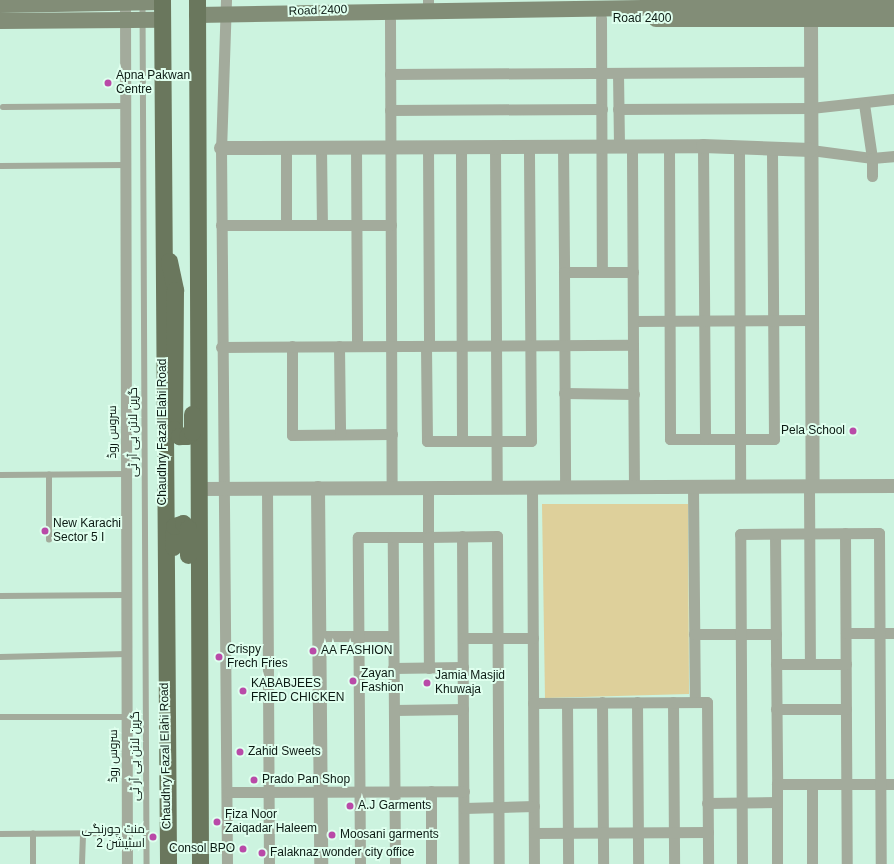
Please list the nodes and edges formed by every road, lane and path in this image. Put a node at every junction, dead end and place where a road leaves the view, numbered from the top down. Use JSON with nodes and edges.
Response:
{"nodes":[{"id":1,"x":143,"y":0,"type":"edge"},
{"id":2,"x":125,"y":1,"type":"edge"},
{"id":3,"x":162,"y":1,"type":"edge"},
{"id":4,"x":0,"y":4,"type":"edge"},
{"id":5,"x":487,"y":4,"type":"edge"},
{"id":6,"x":894,"y":4,"type":"edge"},
{"id":7,"x":428,"y":5,"type":"edge"},
{"id":8,"x":197,"y":13,"type":"edge"},
{"id":9,"x":226,"y":13,"type":"edge"},
{"id":10,"x":601,"y":18,"type":"junction"},
{"id":11,"x":811,"y":19,"type":"junction"},
{"id":12,"x":894,"y":19,"type":"edge"},
{"id":13,"x":125,"y":20,"type":"junction"},
{"id":14,"x":162,"y":20,"type":"junction"},
{"id":15,"x":390,"y":20,"type":"junction"},
{"id":16,"x":0,"y":21,"type":"edge"},
{"id":17,"x":811,"y":72,"type":"junction"},
{"id":18,"x":601,"y":73,"type":"junction"},
{"id":19,"x":618,"y":73,"type":"junction"},
{"id":20,"x":390,"y":74,"type":"junction"},
{"id":21,"x":894,"y":99,"type":"edge"},
{"id":22,"x":864,"y":104,"type":"junction"},
{"id":23,"x":125,"y":106,"type":"junction"},
{"id":24,"x":3,"y":107,"type":"dead end"},
{"id":25,"x":811,"y":108,"type":"junction"},
{"id":26,"x":602,"y":109,"type":"junction"},
{"id":27,"x":618,"y":109,"type":"junction"},
{"id":28,"x":390,"y":110,"type":"junction"},
{"id":29,"x":563,"y":146,"type":"junction"},
{"id":30,"x":602,"y":146,"type":"junction"},
{"id":31,"x":626,"y":146,"type":"junction"},
{"id":32,"x":669,"y":146,"type":"junction"},
{"id":33,"x":703,"y":146,"type":"junction"},
{"id":34,"x":356,"y":147,"type":"junction"},
{"id":35,"x":390,"y":147,"type":"junction"},
{"id":36,"x":428,"y":147,"type":"junction"},
{"id":37,"x":461,"y":147,"type":"junction"},
{"id":38,"x":495,"y":147,"type":"junction"},
{"id":39,"x":529,"y":147,"type":"junction"},
{"id":40,"x":221,"y":148,"type":"junction"},
{"id":41,"x":286,"y":148,"type":"junction"},
{"id":42,"x":321,"y":148,"type":"junction"},
{"id":43,"x":739,"y":148,"type":"junction"},
{"id":44,"x":772,"y":148,"type":"junction"},
{"id":45,"x":811,"y":150,"type":"junction"},
{"id":46,"x":894,"y":156,"type":"edge"},
{"id":47,"x":872,"y":158,"type":"junction"},
{"id":48,"x":125,"y":165,"type":"junction"},
{"id":49,"x":0,"y":166,"type":"edge"},
{"id":50,"x":872,"y":176,"type":"dead end"},
{"id":51,"x":221,"y":224,"type":"junction"},
{"id":52,"x":286,"y":224,"type":"junction"},
{"id":53,"x":322,"y":224,"type":"junction"},
{"id":54,"x":356,"y":224,"type":"junction"},
{"id":55,"x":391,"y":225,"type":"junction"},
{"id":56,"x":162,"y":230,"type":"junction"},
{"id":57,"x":198,"y":267,"type":"junction"},
{"id":58,"x":564,"y":272,"type":"junction"},
{"id":59,"x":602,"y":272,"type":"junction"},
{"id":60,"x":633,"y":272,"type":"junction"},
{"id":61,"x":633,"y":320,"type":"junction"},
{"id":62,"x":670,"y":320,"type":"junction"},
{"id":63,"x":704,"y":320,"type":"junction"},
{"id":64,"x":739,"y":320,"type":"junction"},
{"id":65,"x":773,"y":320,"type":"junction"},
{"id":66,"x":812,"y":320,"type":"junction"},
{"id":67,"x":530,"y":345,"type":"junction"},
{"id":68,"x":564,"y":345,"type":"junction"},
{"id":69,"x":633,"y":345,"type":"junction"},
{"id":70,"x":292,"y":346,"type":"junction"},
{"id":71,"x":339,"y":346,"type":"junction"},
{"id":72,"x":357,"y":346,"type":"junction"},
{"id":73,"x":392,"y":346,"type":"junction"},
{"id":74,"x":428,"y":346,"type":"junction"},
{"id":75,"x":462,"y":346,"type":"junction"},
{"id":76,"x":496,"y":346,"type":"junction"},
{"id":77,"x":222,"y":347,"type":"junction"},
{"id":78,"x":564,"y":393,"type":"junction"},
{"id":79,"x":634,"y":394,"type":"junction"},
{"id":80,"x":340,"y":434,"type":"junction"},
{"id":81,"x":392,"y":434,"type":"junction"},
{"id":82,"x":705,"y":439,"type":"junction"},
{"id":83,"x":740,"y":439,"type":"junction"},
{"id":84,"x":462,"y":441,"type":"junction"},
{"id":85,"x":497,"y":441,"type":"junction"},
{"id":86,"x":126,"y":474,"type":"junction"},
{"id":87,"x":0,"y":475,"type":"edge"},
{"id":88,"x":50,"y":475,"type":"junction"},
{"id":89,"x":740,"y":486,"type":"junction"},
{"id":90,"x":811,"y":486,"type":"junction"},
{"id":91,"x":894,"y":486,"type":"edge"},
{"id":92,"x":497,"y":487,"type":"junction"},
{"id":93,"x":532,"y":487,"type":"junction"},
{"id":94,"x":565,"y":487,"type":"junction"},
{"id":95,"x":634,"y":487,"type":"junction"},
{"id":96,"x":693,"y":487,"type":"junction"},
{"id":97,"x":267,"y":488,"type":"junction"},
{"id":98,"x":318,"y":488,"type":"junction"},
{"id":99,"x":392,"y":488,"type":"junction"},
{"id":100,"x":428,"y":488,"type":"junction"},
{"id":101,"x":200,"y":489,"type":"junction"},
{"id":102,"x":222,"y":489,"type":"junction"},
{"id":103,"x":809,"y":533,"type":"junction"},
{"id":104,"x":845,"y":533,"type":"junction"},
{"id":105,"x":775,"y":534,"type":"junction"},
{"id":106,"x":428,"y":536,"type":"junction"},
{"id":107,"x":462,"y":536,"type":"junction"},
{"id":108,"x":393,"y":537,"type":"junction"},
{"id":109,"x":50,"y":540,"type":"dead end"},
{"id":110,"x":126,"y":595,"type":"junction"},
{"id":111,"x":0,"y":596,"type":"edge"},
{"id":112,"x":846,"y":633,"type":"junction"},
{"id":113,"x":880,"y":633,"type":"junction"},
{"id":114,"x":894,"y":633,"type":"edge"},
{"id":115,"x":694,"y":634,"type":"junction"},
{"id":116,"x":740,"y":634,"type":"junction"},
{"id":117,"x":776,"y":634,"type":"junction"},
{"id":118,"x":319,"y":636,"type":"junction"},
{"id":119,"x":359,"y":636,"type":"junction"},
{"id":120,"x":393,"y":636,"type":"junction"},
{"id":121,"x":463,"y":638,"type":"junction"},
{"id":122,"x":533,"y":638,"type":"junction"},
{"id":123,"x":498,"y":639,"type":"junction"},
{"id":124,"x":127,"y":654,"type":"junction"},
{"id":125,"x":0,"y":656,"type":"edge"},
{"id":126,"x":776,"y":664,"type":"junction"},
{"id":127,"x":810,"y":664,"type":"junction"},
{"id":128,"x":846,"y":664,"type":"junction"},
{"id":129,"x":463,"y":667,"type":"junction"},
{"id":130,"x":393,"y":668,"type":"junction"},
{"id":131,"x":429,"y":668,"type":"junction"},
{"id":132,"x":602,"y":702,"type":"junction"},
{"id":133,"x":637,"y":702,"type":"junction"},
{"id":134,"x":673,"y":702,"type":"junction"},
{"id":135,"x":695,"y":702,"type":"junction"},
{"id":136,"x":533,"y":703,"type":"junction"},
{"id":137,"x":567,"y":703,"type":"junction"},
{"id":138,"x":464,"y":709,"type":"junction"},
{"id":139,"x":776,"y":709,"type":"junction"},
{"id":140,"x":846,"y":709,"type":"junction"},
{"id":141,"x":394,"y":710,"type":"junction"},
{"id":142,"x":0,"y":717,"type":"edge"},
{"id":143,"x":127,"y":717,"type":"junction"},
{"id":144,"x":165,"y":720,"type":"junction"},
{"id":145,"x":200,"y":732,"type":"junction"},
{"id":146,"x":847,"y":783,"type":"junction"},
{"id":147,"x":777,"y":784,"type":"junction"},
{"id":148,"x":812,"y":784,"type":"junction"},
{"id":149,"x":880,"y":784,"type":"junction"},
{"id":150,"x":894,"y":784,"type":"edge"},
{"id":151,"x":431,"y":791,"type":"junction"},
{"id":152,"x":464,"y":791,"type":"junction"},
{"id":153,"x":228,"y":792,"type":"junction"},
{"id":154,"x":269,"y":792,"type":"junction"},
{"id":155,"x":320,"y":792,"type":"junction"},
{"id":156,"x":360,"y":792,"type":"junction"},
{"id":157,"x":394,"y":792,"type":"junction"},
{"id":158,"x":741,"y":802,"type":"junction"},
{"id":159,"x":777,"y":802,"type":"junction"},
{"id":160,"x":707,"y":803,"type":"junction"},
{"id":161,"x":534,"y":806,"type":"junction"},
{"id":162,"x":464,"y":808,"type":"junction"},
{"id":163,"x":498,"y":808,"type":"junction"},
{"id":164,"x":602,"y":832,"type":"junction"},
{"id":165,"x":637,"y":832,"type":"junction"},
{"id":166,"x":674,"y":832,"type":"junction"},
{"id":167,"x":708,"y":832,"type":"junction"},
{"id":168,"x":83,"y":833,"type":"junction"},
{"id":169,"x":127,"y":833,"type":"junction"},
{"id":170,"x":534,"y":833,"type":"junction"},
{"id":171,"x":568,"y":833,"type":"junction"},
{"id":172,"x":0,"y":834,"type":"edge"},
{"id":173,"x":33,"y":834,"type":"junction"},
{"id":174,"x":33,"y":864,"type":"edge"},
{"id":175,"x":82,"y":864,"type":"edge"},
{"id":176,"x":127,"y":864,"type":"edge"},
{"id":177,"x":147,"y":864,"type":"edge"},
{"id":178,"x":168,"y":864,"type":"edge"},
{"id":179,"x":200,"y":864,"type":"edge"},
{"id":180,"x":227,"y":864,"type":"edge"},
{"id":181,"x":269,"y":864,"type":"edge"},
{"id":182,"x":321,"y":864,"type":"edge"},
{"id":183,"x":360,"y":864,"type":"edge"},
{"id":184,"x":395,"y":864,"type":"edge"},
{"id":185,"x":431,"y":864,"type":"edge"},
{"id":186,"x":464,"y":864,"type":"edge"},
{"id":187,"x":499,"y":864,"type":"edge"},
{"id":188,"x":534,"y":864,"type":"edge"},
{"id":189,"x":568,"y":864,"type":"edge"},
{"id":190,"x":602,"y":864,"type":"edge"},
{"id":191,"x":638,"y":864,"type":"edge"},
{"id":192,"x":674,"y":864,"type":"edge"},
{"id":193,"x":708,"y":864,"type":"edge"},
{"id":194,"x":742,"y":864,"type":"edge"},
{"id":195,"x":777,"y":864,"type":"edge"},
{"id":196,"x":812,"y":864,"type":"edge"},
{"id":197,"x":847,"y":864,"type":"edge"},
{"id":198,"x":881,"y":864,"type":"edge"}],
"edges":[{"from":1,"to":177,"type":"lane","name":"گرین لائن بی آر ٹی"},
{"from":2,"to":3,"type":"main road"},
{"from":2,"to":4,"type":"main road"},
{"from":2,"to":13,"type":"street","name":"سروس روڈ"},
{"from":3,"to":14,"type":"main road","name":"Chaudhry Fazal Elahi Road"},
{"from":5,"to":6,"type":"main road","name":"Road 2400"},
{"from":5,"to":7,"type":"main road","name":"Road 2400"},
{"from":7,"to":9,"type":"main road","name":"Road 2400"},
{"from":8,"to":9,"type":"main road","name":"Road 2400"},
{"from":8,"to":57,"type":"main road"},
{"from":9,"to":15,"type":"main road","name":"Road 2400"},
{"from":9,"to":40,"type":"street"},
{"from":10,"to":11,"type":"main road","name":"Road 2400"},
{"from":10,"to":15,"type":"main road","name":"Road 2400"},
{"from":10,"to":18,"type":"street"},
{"from":11,"to":12,"type":"main road","name":"Road 2400"},
{"from":11,"to":17,"type":"street"},
{"from":13,"to":14,"type":"main road"},
{"from":13,"to":16,"type":"main road"},
{"from":13,"to":23,"type":"street","name":"سروس روڈ"},
{"from":14,"to":56,"type":"main road","name":"Chaudhry Fazal Elahi Road"},
{"from":15,"to":20,"type":"street"},
{"from":17,"to":19,"type":"street"},
{"from":17,"to":25,"type":"street"},
{"from":18,"to":19,"type":"street"},
{"from":18,"to":20,"type":"street"},
{"from":18,"to":26,"type":"street"},
{"from":19,"to":27,"type":"street"},
{"from":20,"to":28,"type":"street"},
{"from":21,"to":22,"type":"street"},
{"from":22,"to":25,"type":"street"},
{"from":22,"to":47,"type":"street"},
{"from":23,"to":24,"type":"lane"},
{"from":23,"to":48,"type":"street","name":"سروس روڈ"},
{"from":25,"to":27,"type":"street"},
{"from":25,"to":45,"type":"street"},
{"from":26,"to":28,"type":"street"},
{"from":26,"to":30,"type":"street"},
{"from":27,"to":31,"type":"street"},
{"from":28,"to":35,"type":"street"},
{"from":29,"to":30,"type":"street"},
{"from":29,"to":39,"type":"street"},
{"from":29,"to":58,"type":"street"},
{"from":30,"to":31,"type":"street"},
{"from":30,"to":59,"type":"street"},
{"from":31,"to":32,"type":"street"},
{"from":31,"to":60,"type":"street"},
{"from":32,"to":33,"type":"street"},
{"from":32,"to":62,"type":"street"},
{"from":33,"to":43,"type":"street"},
{"from":33,"to":63,"type":"street"},
{"from":34,"to":35,"type":"street"},
{"from":34,"to":42,"type":"street"},
{"from":34,"to":54,"type":"street"},
{"from":35,"to":36,"type":"street"},
{"from":35,"to":55,"type":"street"},
{"from":36,"to":37,"type":"street"},
{"from":36,"to":74,"type":"street"},
{"from":37,"to":38,"type":"street"},
{"from":37,"to":75,"type":"street"},
{"from":38,"to":39,"type":"street"},
{"from":38,"to":76,"type":"street"},
{"from":39,"to":67,"type":"street"},
{"from":40,"to":41,"type":"street"},
{"from":40,"to":51,"type":"street"},
{"from":41,"to":42,"type":"street"},
{"from":41,"to":52,"type":"street"},
{"from":42,"to":53,"type":"street"},
{"from":43,"to":44,"type":"street"},
{"from":43,"to":64,"type":"street"},
{"from":44,"to":45,"type":"street"},
{"from":44,"to":65,"type":"street"},
{"from":45,"to":47,"type":"street"},
{"from":45,"to":66,"type":"street"},
{"from":46,"to":47,"type":"street"},
{"from":47,"to":50,"type":"street"},
{"from":48,"to":49,"type":"lane"},
{"from":48,"to":86,"type":"street","name":"سروس روڈ"},
{"from":51,"to":52,"type":"street"},
{"from":51,"to":77,"type":"street"},
{"from":52,"to":53,"type":"street"},
{"from":53,"to":54,"type":"street"},
{"from":54,"to":55,"type":"street"},
{"from":54,"to":72,"type":"street"},
{"from":55,"to":73,"type":"street"},
{"from":56,"to":57,"type":"main road"},
{"from":56,"to":144,"type":"main road","name":"Chaudhry Fazal Elahi Road"},
{"from":57,"to":101,"type":"main road"},
{"from":58,"to":59,"type":"street"},
{"from":58,"to":68,"type":"street"},
{"from":59,"to":60,"type":"street"},
{"from":60,"to":61,"type":"street"},
{"from":61,"to":62,"type":"street"},
{"from":61,"to":69,"type":"street"},
{"from":62,"to":63,"type":"street"},
{"from":62,"to":82,"type":"street"},
{"from":63,"to":64,"type":"street"},
{"from":63,"to":82,"type":"street"},
{"from":64,"to":65,"type":"street"},
{"from":64,"to":83,"type":"street"},
{"from":65,"to":66,"type":"street"},
{"from":65,"to":83,"type":"street"},
{"from":66,"to":90,"type":"street"},
{"from":67,"to":68,"type":"street"},
{"from":67,"to":76,"type":"street"},
{"from":67,"to":85,"type":"street"},
{"from":68,"to":69,"type":"street"},
{"from":68,"to":78,"type":"street"},
{"from":69,"to":79,"type":"street"},
{"from":70,"to":71,"type":"street"},
{"from":70,"to":77,"type":"street"},
{"from":70,"to":80,"type":"street"},
{"from":71,"to":72,"type":"street"},
{"from":71,"to":80,"type":"street"},
{"from":72,"to":73,"type":"street"},
{"from":73,"to":74,"type":"street"},
{"from":73,"to":81,"type":"street"},
{"from":74,"to":75,"type":"street"},
{"from":74,"to":84,"type":"street"},
{"from":75,"to":76,"type":"street"},
{"from":75,"to":84,"type":"street"},
{"from":76,"to":85,"type":"street"},
{"from":77,"to":102,"type":"street"},
{"from":78,"to":79,"type":"street"},
{"from":78,"to":94,"type":"street"},
{"from":79,"to":95,"type":"street"},
{"from":80,"to":81,"type":"street"},
{"from":81,"to":99,"type":"street"},
{"from":82,"to":83,"type":"street"},
{"from":83,"to":89,"type":"street"},
{"from":84,"to":85,"type":"street"},
{"from":85,"to":92,"type":"street"},
{"from":86,"to":88,"type":"lane"},
{"from":86,"to":110,"type":"street","name":"سروس روڈ"},
{"from":87,"to":88,"type":"lane"},
{"from":88,"to":109,"type":"lane"},
{"from":89,"to":90,"type":"street"},
{"from":89,"to":96,"type":"street"},
{"from":90,"to":91,"type":"street"},
{"from":90,"to":103,"type":"street"},
{"from":92,"to":93,"type":"street"},
{"from":92,"to":100,"type":"street"},
{"from":93,"to":94,"type":"street"},
{"from":93,"to":122,"type":"street"},
{"from":94,"to":95,"type":"street"},
{"from":95,"to":96,"type":"street"},
{"from":96,"to":115,"type":"street"},
{"from":97,"to":98,"type":"street"},
{"from":97,"to":102,"type":"street"},
{"from":97,"to":154,"type":"street"},
{"from":98,"to":99,"type":"street"},
{"from":98,"to":118,"type":"street"},
{"from":99,"to":100,"type":"street"},
{"from":100,"to":106,"type":"street"},
{"from":101,"to":102,"type":"street"},
{"from":101,"to":145,"type":"main road"},
{"from":102,"to":153,"type":"street"},
{"from":103,"to":104,"type":"street"},
{"from":103,"to":105,"type":"street"},
{"from":103,"to":127,"type":"street"},
{"from":104,"to":112,"type":"street"},
{"from":104,"to":113,"type":"street"},
{"from":105,"to":116,"type":"street"},
{"from":105,"to":117,"type":"street"},
{"from":106,"to":107,"type":"street"},
{"from":106,"to":108,"type":"street"},
{"from":106,"to":131,"type":"street"},
{"from":107,"to":121,"type":"street"},
{"from":107,"to":123,"type":"street"},
{"from":108,"to":119,"type":"street"},
{"from":108,"to":120,"type":"street"},
{"from":110,"to":111,"type":"lane"},
{"from":110,"to":124,"type":"street","name":"سروس روڈ"},
{"from":112,"to":113,"type":"street"},
{"from":112,"to":128,"type":"street"},
{"from":113,"to":114,"type":"street"},
{"from":113,"to":149,"type":"street"},
{"from":115,"to":116,"type":"street"},
{"from":115,"to":135,"type":"street"},
{"from":116,"to":117,"type":"street"},
{"from":116,"to":158,"type":"street"},
{"from":117,"to":126,"type":"street"},
{"from":118,"to":119,"type":"street"},
{"from":118,"to":155,"type":"street"},
{"from":119,"to":120,"type":"street"},
{"from":119,"to":156,"type":"street"},
{"from":120,"to":130,"type":"street"},
{"from":121,"to":123,"type":"street"},
{"from":121,"to":129,"type":"street"},
{"from":122,"to":123,"type":"street"},
{"from":122,"to":136,"type":"street"},
{"from":123,"to":163,"type":"street"},
{"from":124,"to":125,"type":"lane"},
{"from":124,"to":143,"type":"street","name":"سروس روڈ"},
{"from":126,"to":127,"type":"street"},
{"from":126,"to":139,"type":"street"},
{"from":127,"to":128,"type":"street"},
{"from":128,"to":140,"type":"street"},
{"from":129,"to":131,"type":"street"},
{"from":129,"to":138,"type":"street"},
{"from":130,"to":131,"type":"street"},
{"from":130,"to":141,"type":"street"},
{"from":132,"to":133,"type":"street"},
{"from":132,"to":137,"type":"street"},
{"from":132,"to":164,"type":"street"},
{"from":133,"to":134,"type":"street"},
{"from":133,"to":165,"type":"street"},
{"from":134,"to":135,"type":"street"},
{"from":134,"to":166,"type":"street"},
{"from":135,"to":160,"type":"street"},
{"from":136,"to":137,"type":"street"},
{"from":136,"to":161,"type":"street"},
{"from":137,"to":171,"type":"street"},
{"from":138,"to":141,"type":"street"},
{"from":138,"to":152,"type":"street"},
{"from":139,"to":140,"type":"street"},
{"from":139,"to":147,"type":"street"},
{"from":140,"to":146,"type":"street"},
{"from":141,"to":157,"type":"street"},
{"from":142,"to":143,"type":"lane"},
{"from":143,"to":169,"type":"street","name":"سروس روڈ"},
{"from":144,"to":145,"type":"main road"},
{"from":144,"to":178,"type":"main road","name":"Chaudhry Fazal Elahi Road"},
{"from":145,"to":179,"type":"main road"},
{"from":146,"to":148,"type":"street"},
{"from":146,"to":149,"type":"street"},
{"from":146,"to":197,"type":"street"},
{"from":147,"to":148,"type":"street"},
{"from":147,"to":159,"type":"street"},
{"from":148,"to":196,"type":"street"},
{"from":149,"to":150,"type":"street"},
{"from":149,"to":198,"type":"street"},
{"from":151,"to":152,"type":"street"},
{"from":151,"to":157,"type":"street"},
{"from":151,"to":185,"type":"street"},
{"from":152,"to":162,"type":"street"},
{"from":153,"to":154,"type":"street"},
{"from":153,"to":180,"type":"street"},
{"from":154,"to":155,"type":"street"},
{"from":154,"to":181,"type":"street"},
{"from":155,"to":156,"type":"street"},
{"from":155,"to":182,"type":"street"},
{"from":156,"to":157,"type":"street"},
{"from":156,"to":183,"type":"street"},
{"from":157,"to":184,"type":"street"},
{"from":158,"to":159,"type":"street"},
{"from":158,"to":160,"type":"street"},
{"from":158,"to":194,"type":"street"},
{"from":159,"to":195,"type":"street"},
{"from":160,"to":167,"type":"street"},
{"from":161,"to":163,"type":"street"},
{"from":161,"to":170,"type":"street"},
{"from":162,"to":163,"type":"street"},
{"from":162,"to":186,"type":"street"},
{"from":163,"to":187,"type":"street"},
{"from":164,"to":165,"type":"street"},
{"from":164,"to":171,"type":"street"},
{"from":164,"to":190,"type":"street"},
{"from":165,"to":166,"type":"street"},
{"from":165,"to":191,"type":"street"},
{"from":166,"to":167,"type":"street"},
{"from":166,"to":192,"type":"street"},
{"from":167,"to":193,"type":"street"},
{"from":168,"to":169,"type":"lane"},
{"from":168,"to":173,"type":"lane"},
{"from":168,"to":175,"type":"lane"},
{"from":169,"to":176,"type":"street","name":"سروس روڈ"},
{"from":170,"to":171,"type":"street"},
{"from":170,"to":188,"type":"street"},
{"from":171,"to":189,"type":"street"},
{"from":172,"to":173,"type":"lane"},
{"from":173,"to":174,"type":"lane"}]}
